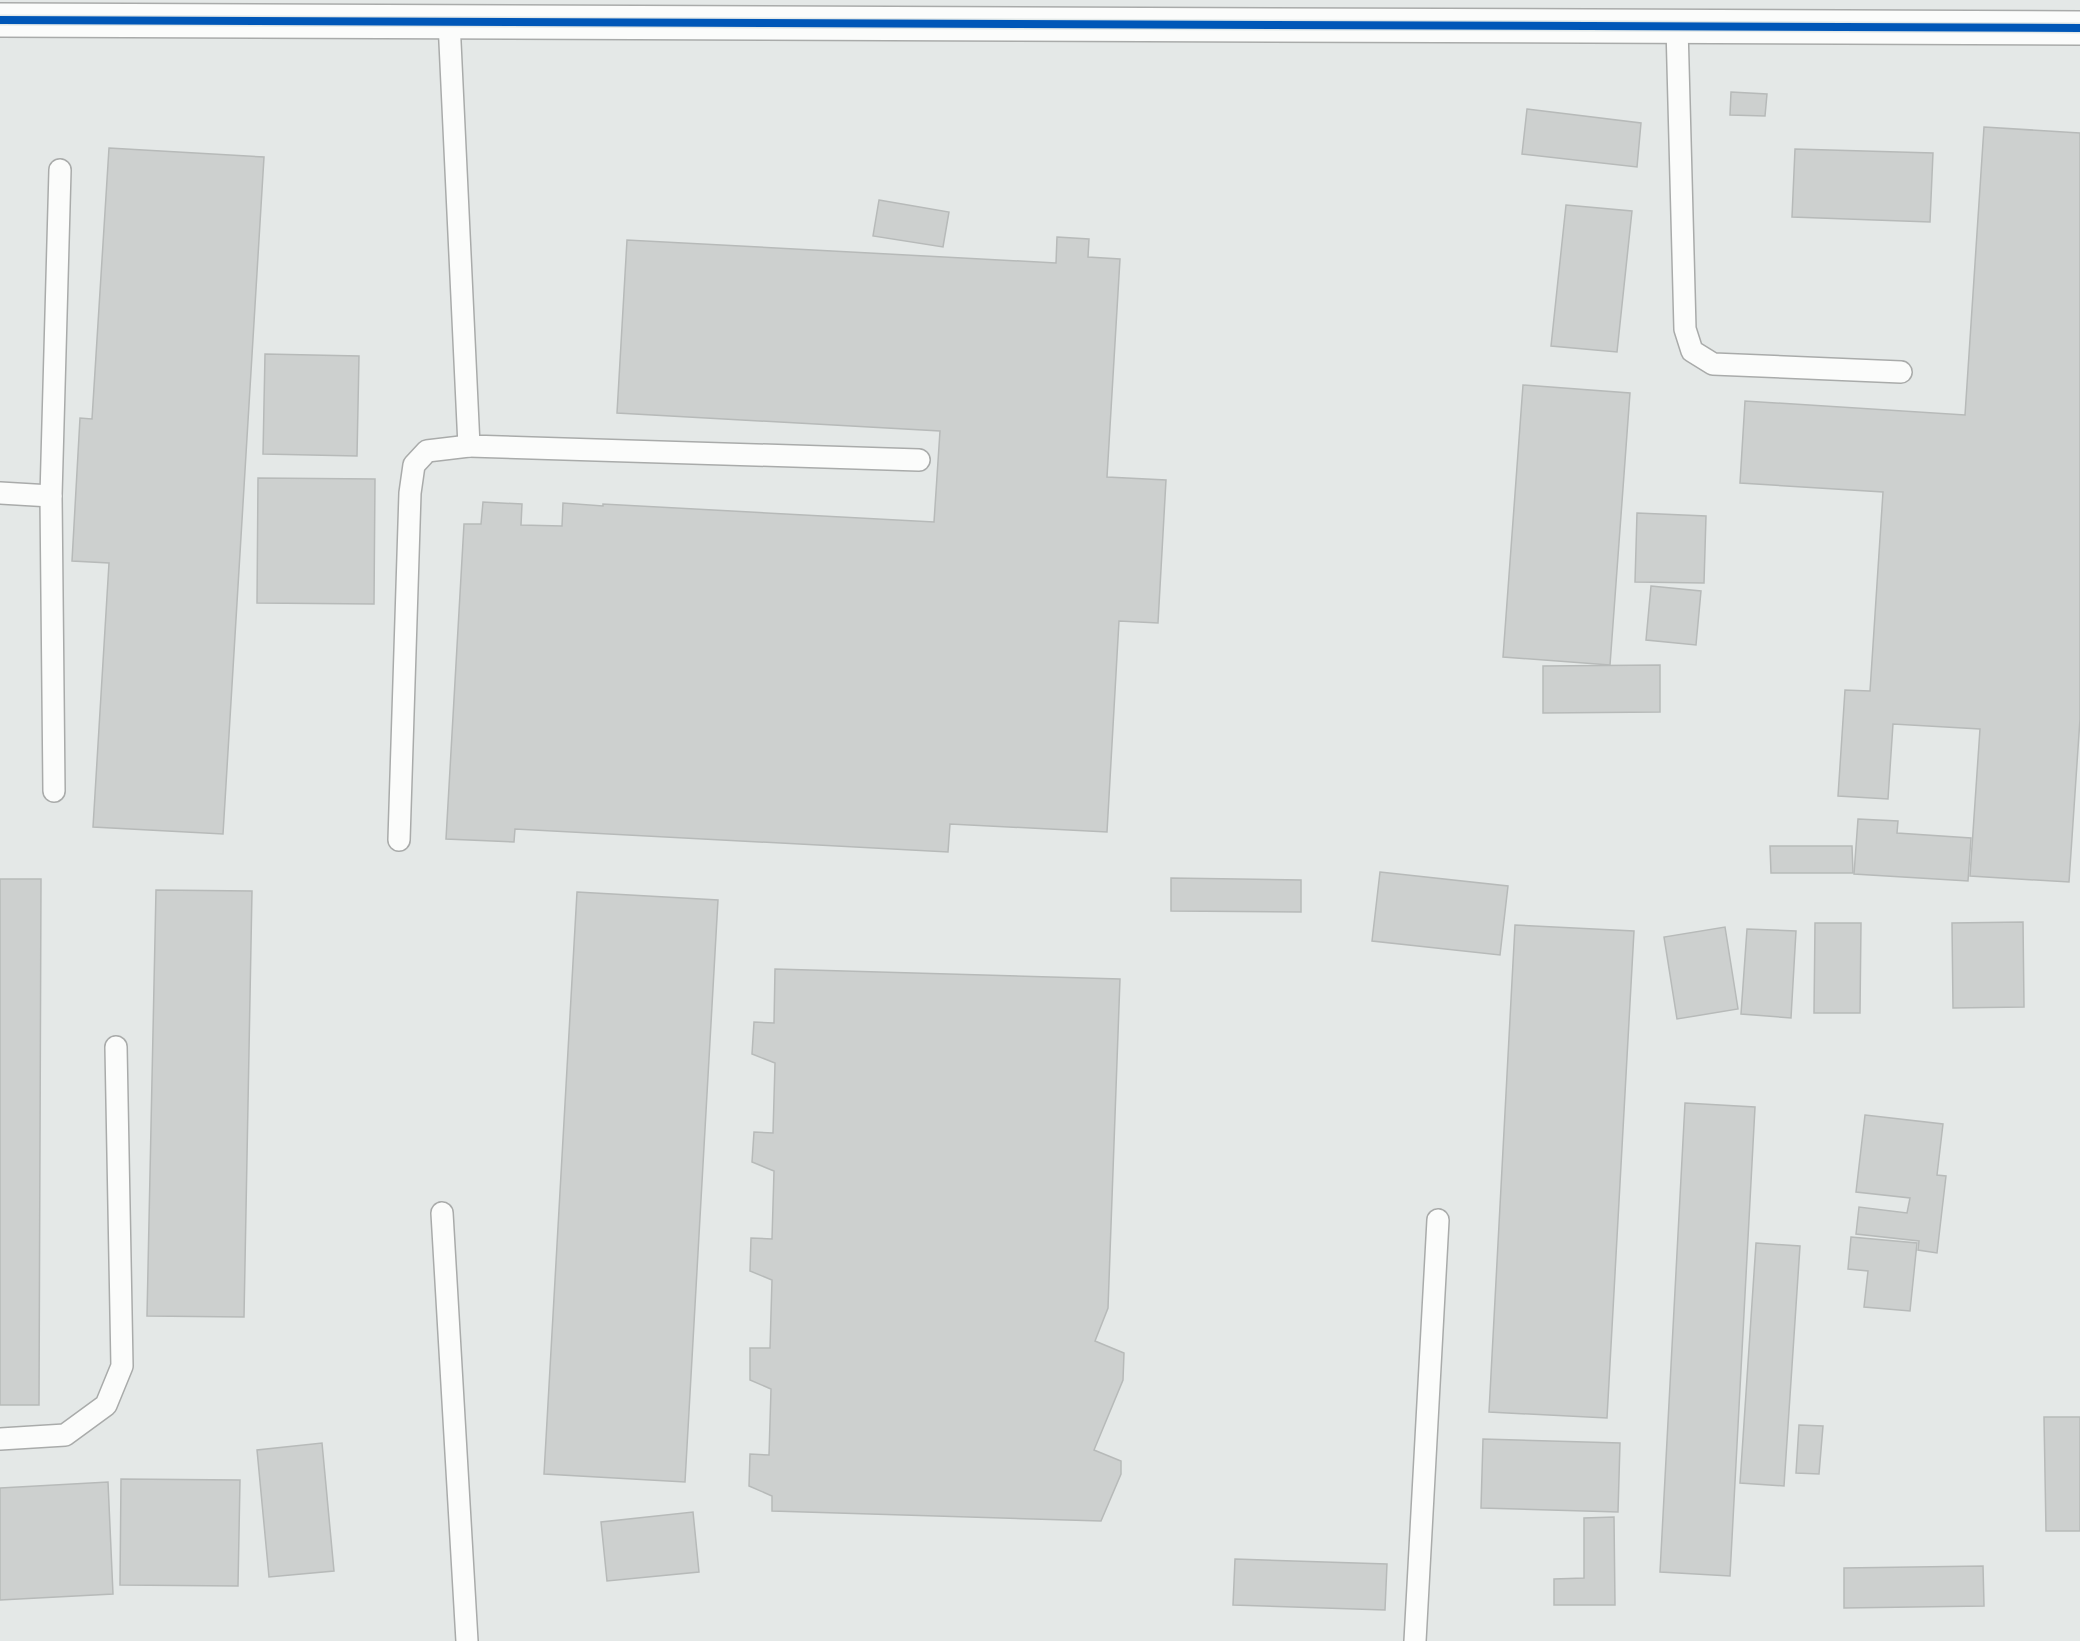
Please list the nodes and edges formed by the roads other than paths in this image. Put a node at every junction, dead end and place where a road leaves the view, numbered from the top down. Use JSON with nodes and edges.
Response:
{"nodes":[{"id":1,"x":39,"y":10,"type":"edge"},
{"id":2,"x":0,"y":20,"type":"edge"},
{"id":3,"x":449,"y":21,"type":"junction"},
{"id":4,"x":1677,"y":27,"type":"junction"},
{"id":5,"x":2080,"y":28,"type":"edge"},
{"id":6,"x":60,"y":170,"type":"dead end"},
{"id":7,"x":1901,"y":372,"type":"dead end"},
{"id":8,"x":469,"y":446,"type":"junction"},
{"id":9,"x":919,"y":460,"type":"dead end"},
{"id":10,"x":0,"y":493,"type":"edge"},
{"id":11,"x":51,"y":496,"type":"junction"},
{"id":12,"x":54,"y":791,"type":"dead end"},
{"id":13,"x":399,"y":840,"type":"dead end"},
{"id":14,"x":116,"y":1047,"type":"dead end"},
{"id":15,"x":442,"y":1213,"type":"dead end"},
{"id":16,"x":1438,"y":1220,"type":"dead end"},
{"id":17,"x":0,"y":1438,"type":"edge"},
{"id":18,"x":467,"y":1641,"type":"edge"},
{"id":19,"x":1415,"y":1641,"type":"edge"}],
"edges":[{"from":1,"to":2,"type":"street"},
{"from":1,"to":3,"type":"street"},
{"from":3,"to":4,"type":"street"},
{"from":3,"to":8,"type":"lane"},
{"from":4,"to":5,"type":"street"},
{"from":4,"to":7,"type":"lane"},
{"from":6,"to":11,"type":"lane"},
{"from":8,"to":9,"type":"lane"},
{"from":8,"to":13,"type":"lane"},
{"from":10,"to":11,"type":"lane"},
{"from":11,"to":12,"type":"lane"},
{"from":14,"to":17,"type":"lane"},
{"from":15,"to":18,"type":"lane"},
{"from":16,"to":19,"type":"lane"}]}
